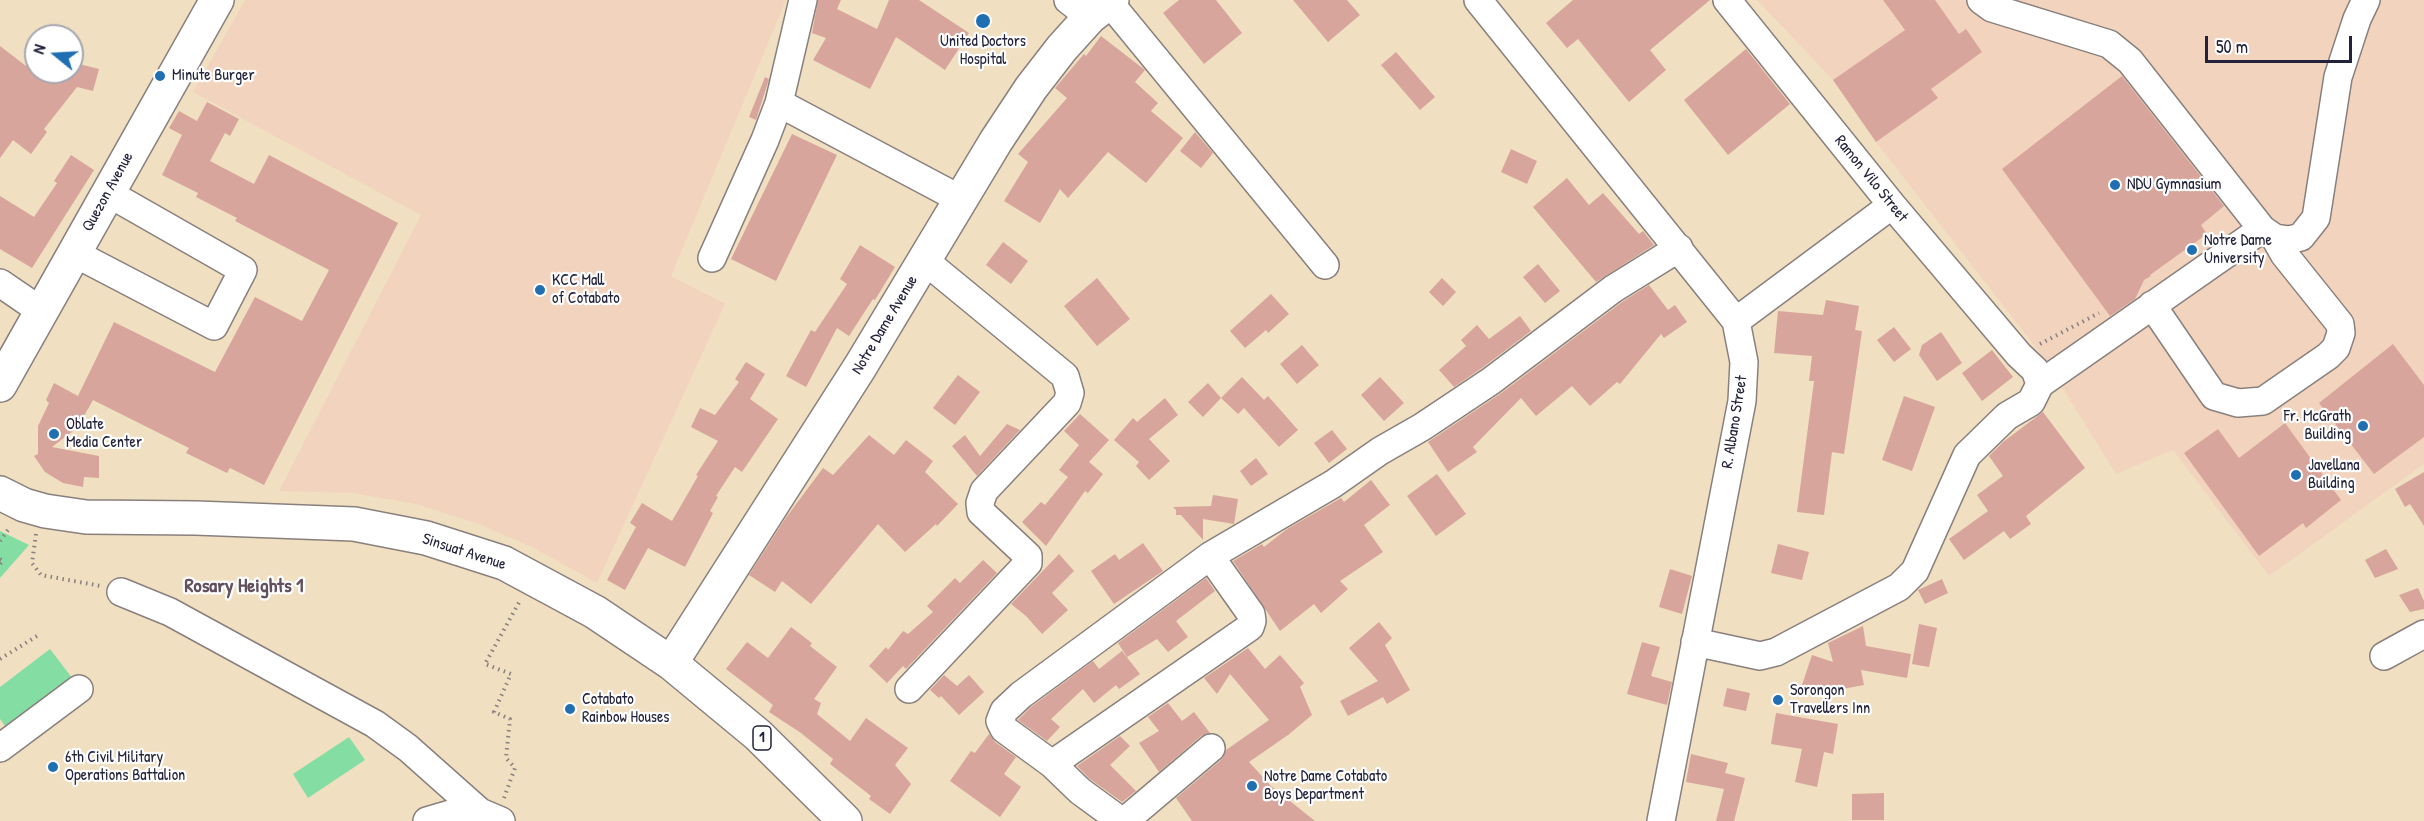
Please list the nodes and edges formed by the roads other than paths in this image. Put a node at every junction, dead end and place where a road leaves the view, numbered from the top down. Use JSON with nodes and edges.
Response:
{"nodes":[{"id":1,"x":217,"y":0,"type":"edge"},
{"id":2,"x":803,"y":0,"type":"edge"},
{"id":3,"x":1478,"y":0,"type":"edge"},
{"id":4,"x":1727,"y":0,"type":"edge"},
{"id":5,"x":1981,"y":0,"type":"edge"},
{"id":6,"x":2366,"y":0,"type":"edge"},
{"id":7,"x":1095,"y":5,"type":"edge"},
{"id":8,"x":779,"y":103,"type":"junction"},
{"id":9,"x":108,"y":193,"type":"junction"},
{"id":10,"x":960,"y":199,"type":"junction"},
{"id":11,"x":1892,"y":205,"type":"junction"},
{"id":12,"x":2269,"y":233,"type":"junction"},
{"id":13,"x":1679,"y":248,"type":"junction"},
{"id":14,"x":74,"y":253,"type":"junction"},
{"id":15,"x":712,"y":258,"type":"dead end"},
{"id":16,"x":924,"y":260,"type":"junction"},
{"id":17,"x":1325,"y":265,"type":"dead end"},
{"id":18,"x":0,"y":283,"type":"edge"},
{"id":19,"x":2152,"y":305,"type":"junction"},
{"id":20,"x":41,"y":311,"type":"junction"},
{"id":21,"x":1737,"y":321,"type":"junction"},
{"id":22,"x":2040,"y":384,"type":"junction"},
{"id":23,"x":0,"y":385,"type":"edge"},
{"id":24,"x":0,"y":493,"type":"edge"},
{"id":25,"x":1210,"y":556,"type":"junction"},
{"id":26,"x":121,"y":592,"type":"road end"},
{"id":27,"x":2424,"y":634,"type":"edge"},
{"id":28,"x":1695,"y":642,"type":"junction"},
{"id":29,"x":2384,"y":656,"type":"dead end"},
{"id":30,"x":671,"y":663,"type":"junction"},
{"id":31,"x":79,"y":689,"type":"dead end"},
{"id":32,"x":909,"y":689,"type":"dead end"},
{"id":33,"x":0,"y":748,"type":"edge"},
{"id":34,"x":1211,"y":748,"type":"dead end"},
{"id":35,"x":1053,"y":764,"type":"junction"},
{"id":36,"x":495,"y":811,"type":"edge"},
{"id":37,"x":427,"y":821,"type":"edge"},
{"id":38,"x":845,"y":821,"type":"edge"},
{"id":39,"x":1661,"y":821,"type":"edge"}],
"edges":[{"from":1,"to":9,"type":"main road","name":"Quezon Avenue"},
{"from":2,"to":8,"type":"street"},
{"from":3,"to":13,"type":"street","name":"R. Albano Street"},
{"from":4,"to":11,"type":"street","name":"Ramon Vilo Street"},
{"from":5,"to":12,"type":"street"},
{"from":6,"to":12,"type":"street"},
{"from":7,"to":10,"type":"main road","name":"Notre Dame Avenue"},
{"from":7,"to":17,"type":"street"},
{"from":8,"to":10,"type":"street"},
{"from":8,"to":15,"type":"street"},
{"from":9,"to":14,"type":"main road","name":"Quezon Avenue"},
{"from":9,"to":14,"type":"street"},
{"from":10,"to":16,"type":"main road","name":"Notre Dame Avenue"},
{"from":11,"to":21,"type":"street"},
{"from":11,"to":22,"type":"street","name":"Ramon Vilo Street"},
{"from":12,"to":19,"type":"street"},
{"from":12,"to":19,"type":"street"},
{"from":13,"to":21,"type":"street","name":"R. Albano Street"},
{"from":13,"to":25,"type":"street"},
{"from":14,"to":20,"type":"main road","name":"Quezon Avenue"},
{"from":16,"to":30,"type":"main road","name":"Notre Dame Avenue"},
{"from":16,"to":32,"type":"street"},
{"from":18,"to":20,"type":"street"},
{"from":19,"to":22,"type":"street"},
{"from":20,"to":23,"type":"main road","name":"Quezon Avenue"},
{"from":21,"to":28,"type":"street","name":"R. Albano Street"},
{"from":22,"to":28,"type":"street"},
{"from":24,"to":30,"type":"main road","name":"Sinsuat Avenue","number":"1"},
{"from":25,"to":35,"type":"street"},
{"from":25,"to":35,"type":"street"},
{"from":26,"to":36,"type":"street"},
{"from":27,"to":29,"type":"street"},
{"from":28,"to":39,"type":"street","name":"R. Albano Street"},
{"from":30,"to":38,"type":"main road","name":"Sinsuat Avenue","number":"1"},
{"from":31,"to":33,"type":"street"},
{"from":34,"to":35,"type":"street"},
{"from":36,"to":37,"type":"street"}]}
